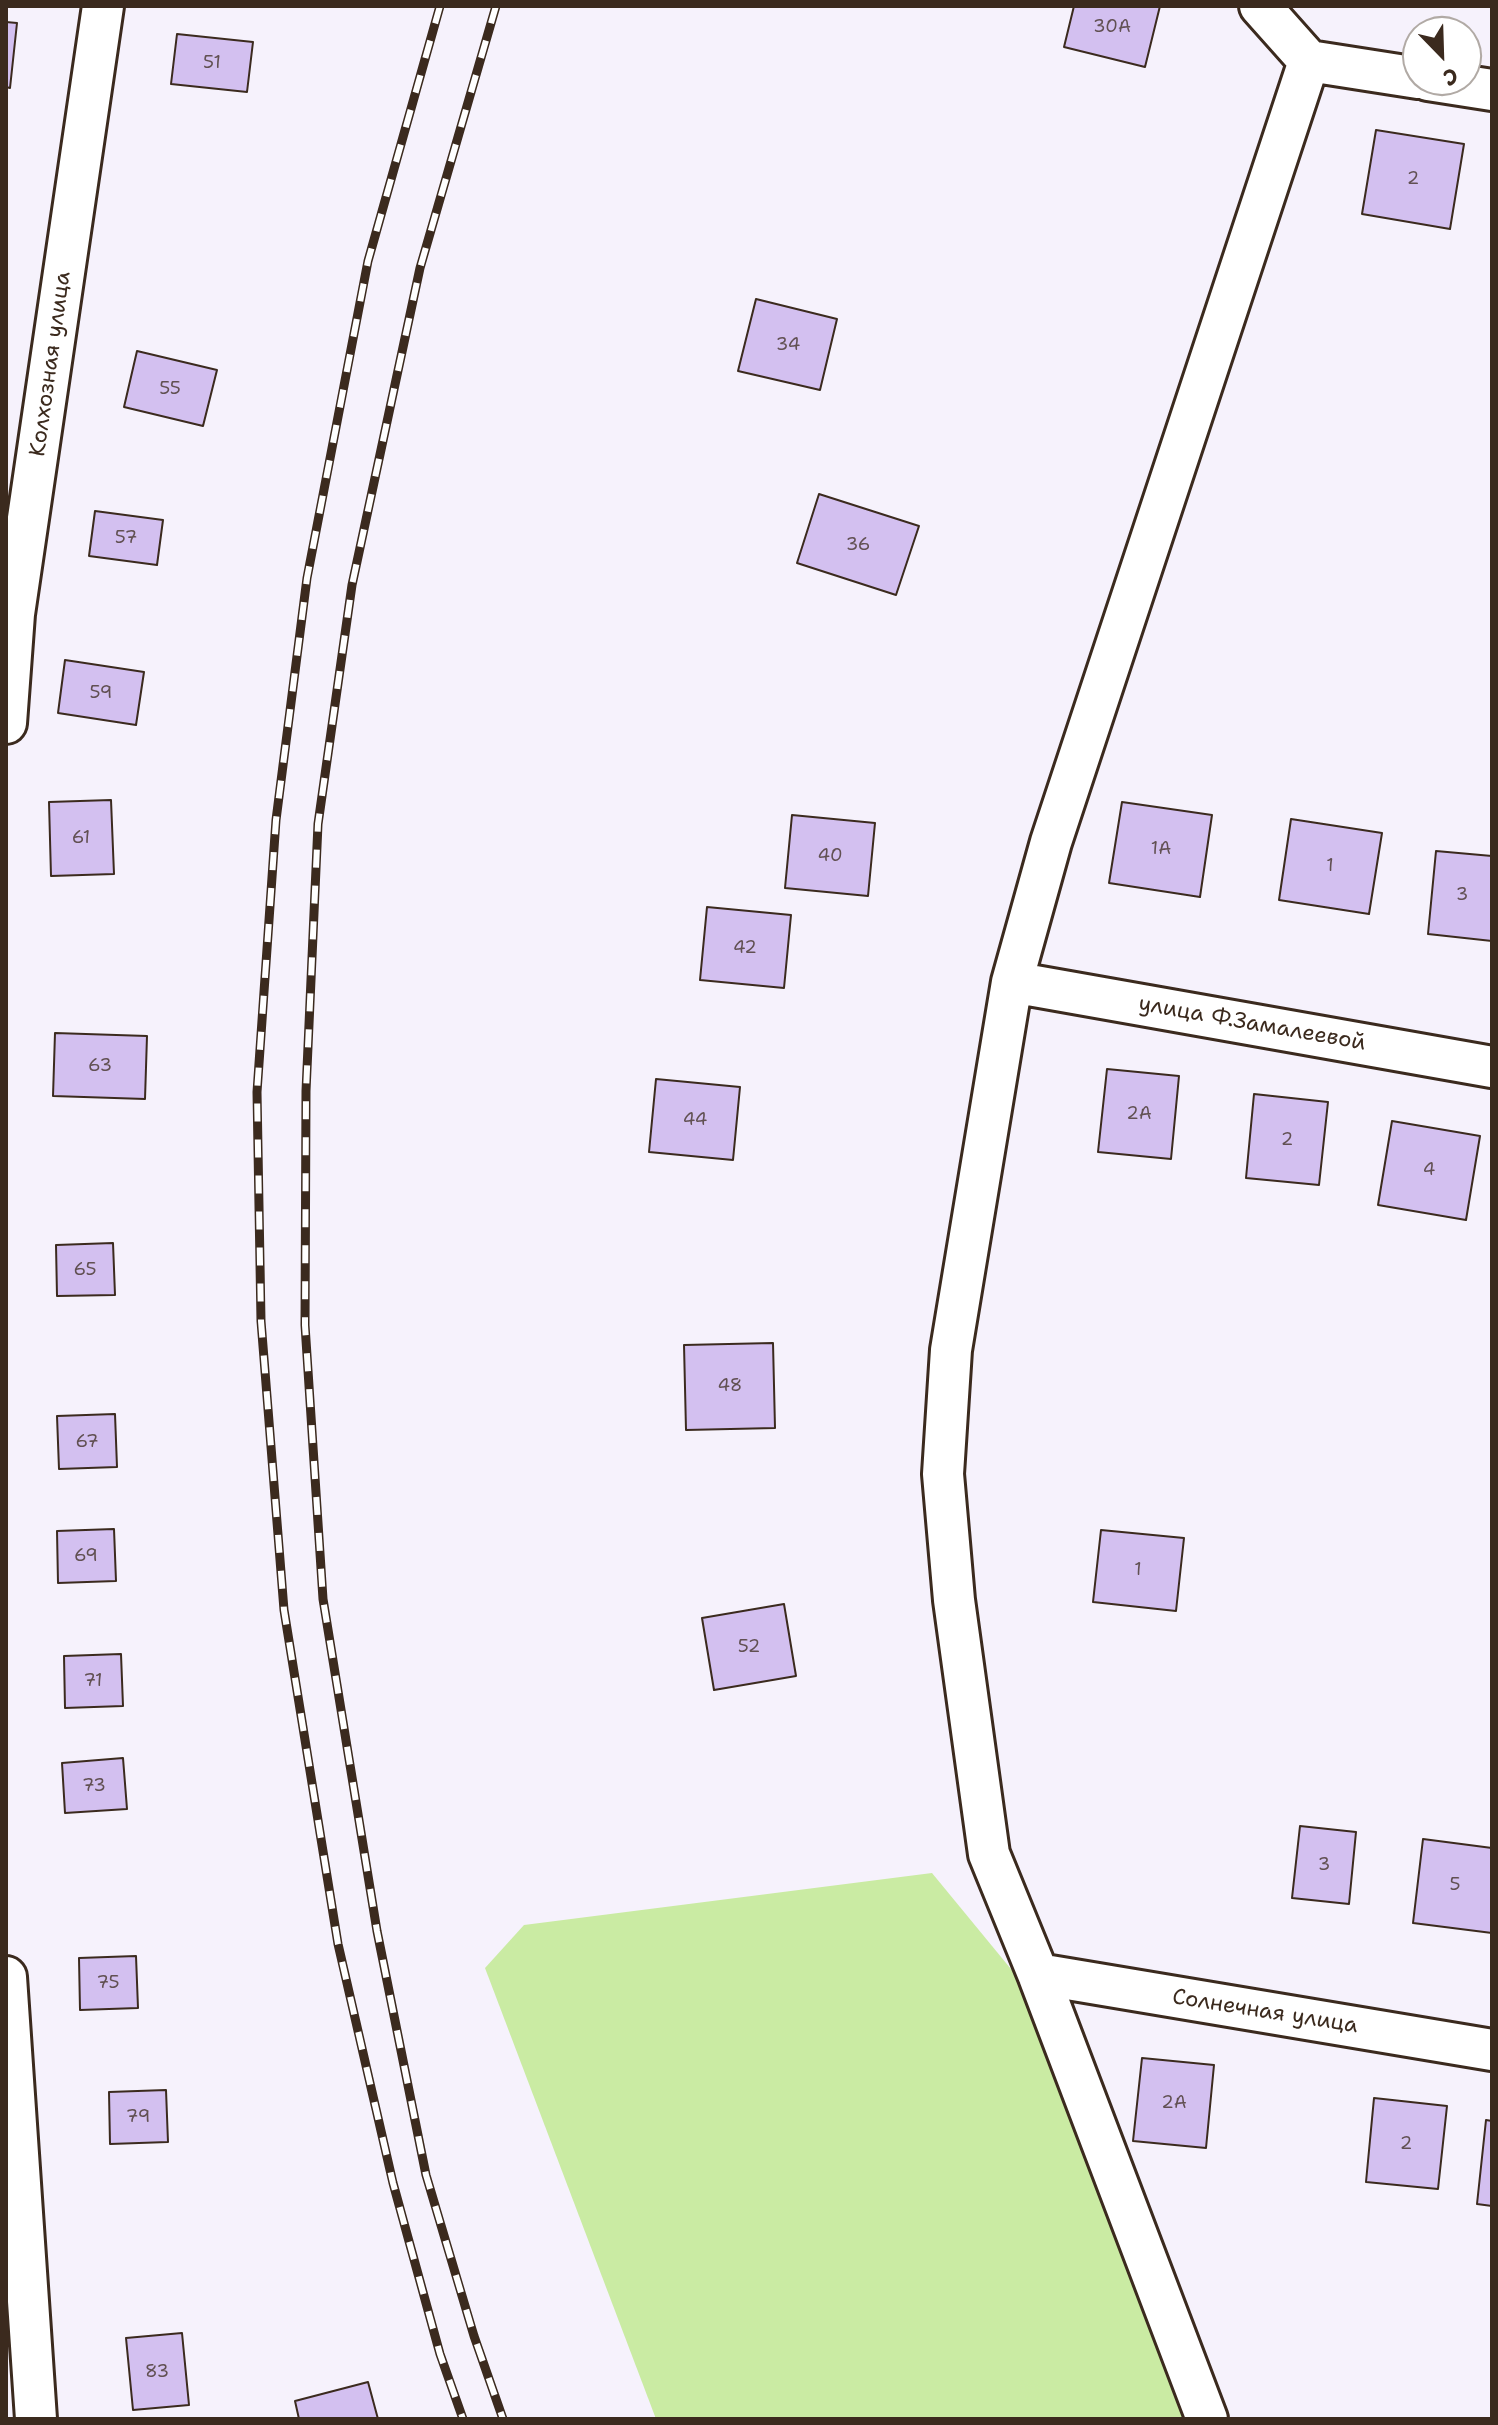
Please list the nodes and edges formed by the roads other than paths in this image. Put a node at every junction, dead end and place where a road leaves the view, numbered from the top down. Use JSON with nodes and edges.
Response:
{"nodes":[{"id":1,"x":103,"y":6,"type":"edge"},
{"id":2,"x":1260,"y":6,"type":"edge"},
{"id":3,"x":1309,"y":61,"type":"junction"},
{"id":4,"x":1402,"y":76,"type":"edge"},
{"id":5,"x":6,"y":723,"type":"edge"},
{"id":6,"x":1012,"y":982,"type":"junction"},
{"id":7,"x":1492,"y":1067,"type":"edge"},
{"id":8,"x":1038,"y":1974,"type":"junction"},
{"id":9,"x":6,"y":1977,"type":"edge"},
{"id":10,"x":1492,"y":2050,"type":"edge"},
{"id":11,"x":36,"y":2419,"type":"edge"},
{"id":12,"x":1207,"y":2419,"type":"edge"}],
"edges":[{"from":1,"to":5,"type":"street","name":"Колхозная улица"},
{"from":2,"to":3,"type":"street"},
{"from":3,"to":4,"type":"street"},
{"from":3,"to":6,"type":"street"},
{"from":6,"to":7,"type":"street","name":"улица Ф.Замалеевой"},
{"from":6,"to":8,"type":"street"},
{"from":8,"to":10,"type":"street","name":"Солнечная улица"},
{"from":8,"to":12,"type":"street"},
{"from":9,"to":11,"type":"street"}]}
